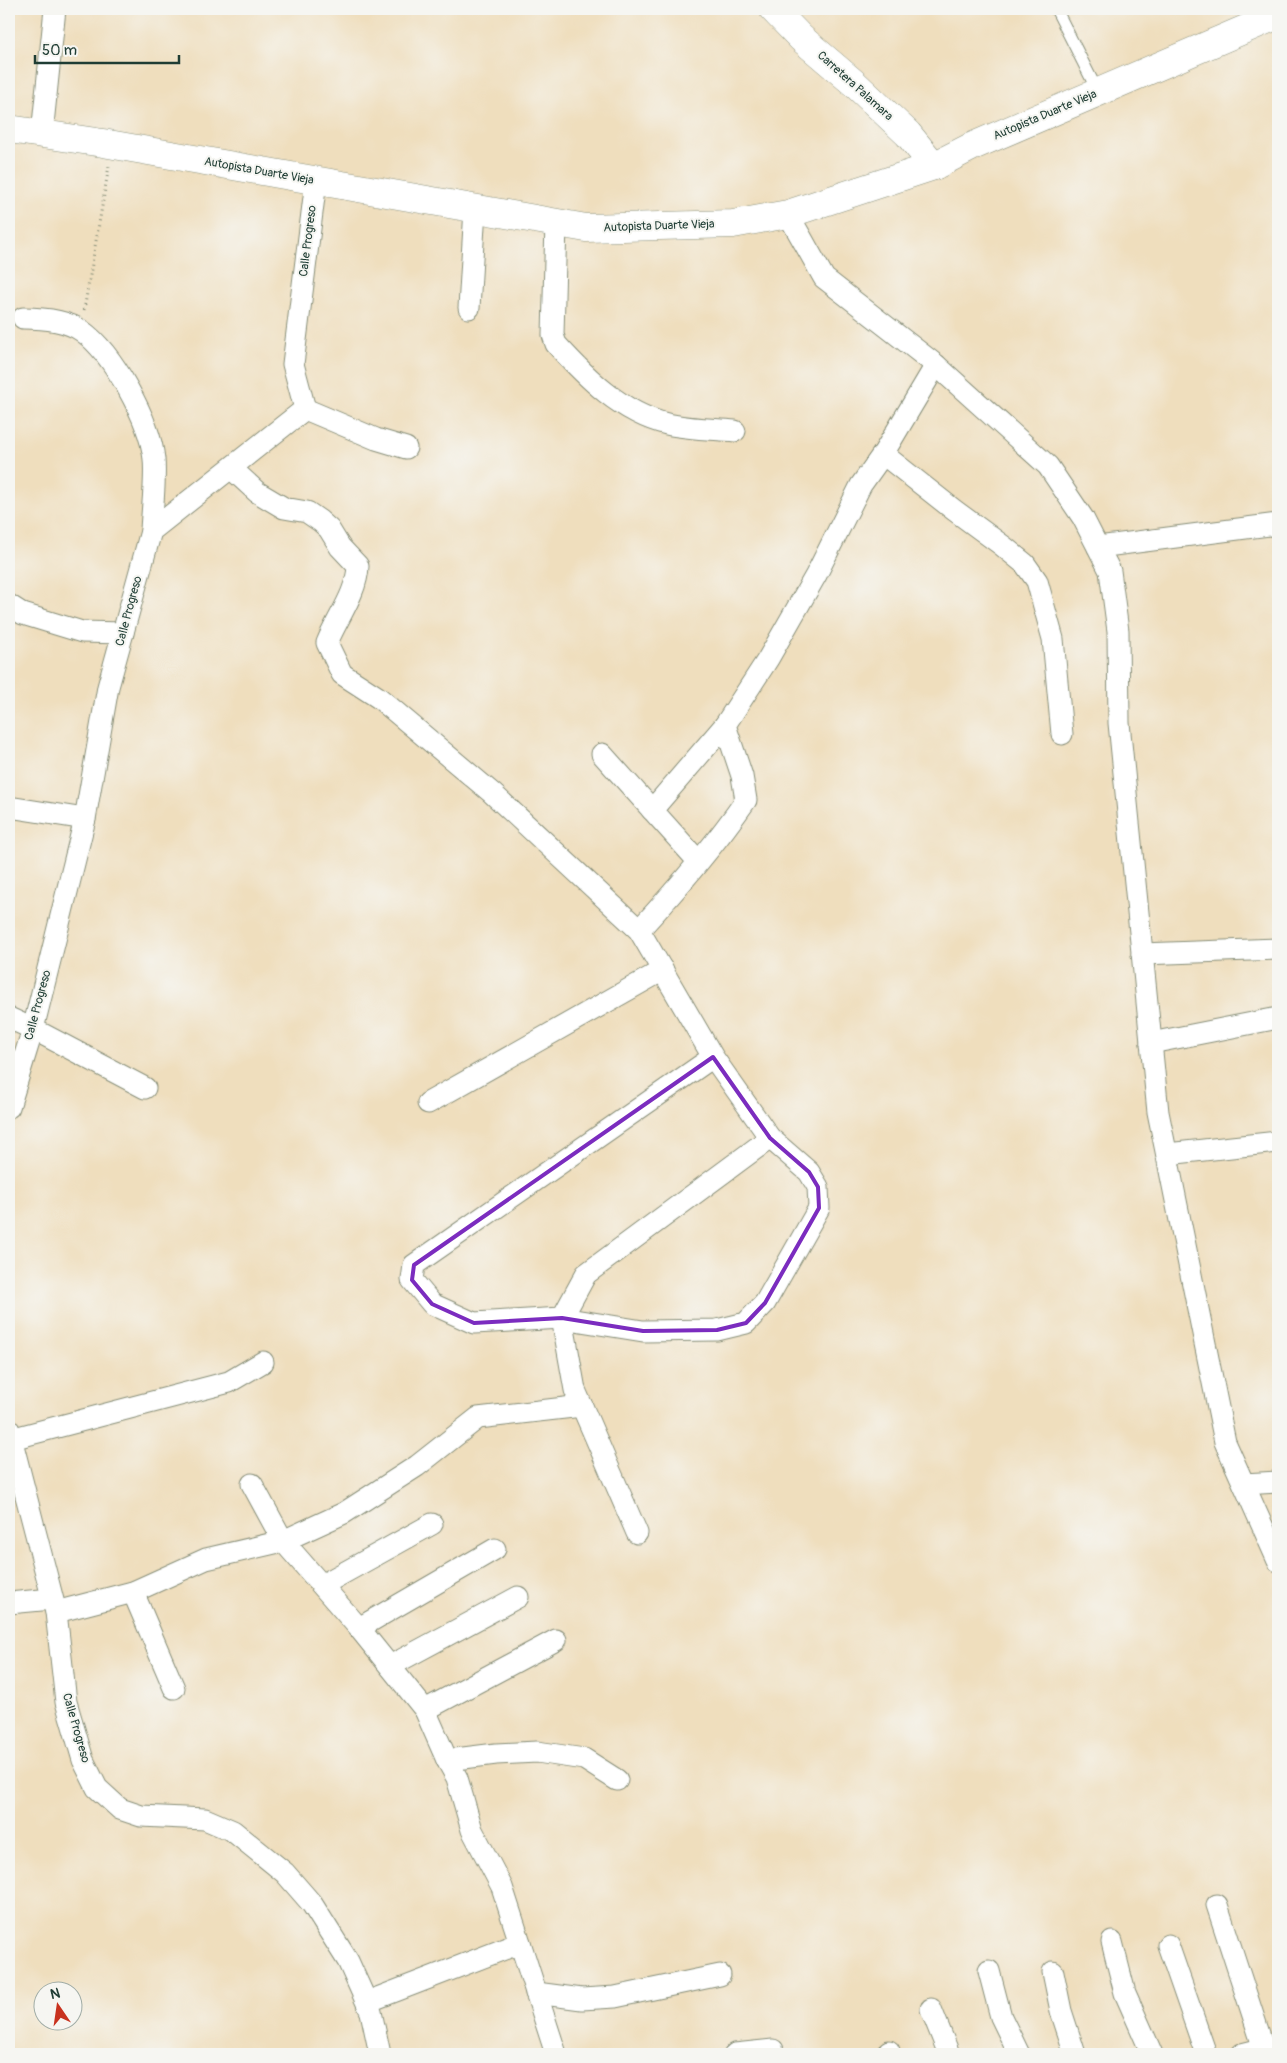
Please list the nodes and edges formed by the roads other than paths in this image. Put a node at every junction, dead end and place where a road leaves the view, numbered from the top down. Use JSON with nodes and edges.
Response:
{"nodes":[{"id":1,"x":56,"y":9,"type":"edge"},
{"id":2,"x":773,"y":9,"type":"edge"},
{"id":3,"x":1056,"y":9,"type":"edge"},
{"id":4,"x":1278,"y":15,"type":"edge"},
{"id":5,"x":1098,"y":92,"type":"junction"},
{"id":6,"x":9,"y":129,"type":"edge"},
{"id":7,"x":42,"y":134,"type":"junction"},
{"id":8,"x":934,"y":166,"type":"junction"},
{"id":9,"x":316,"y":181,"type":"junction"},
{"id":10,"x":475,"y":209,"type":"junction"},
{"id":11,"x":788,"y":214,"type":"junction"},
{"id":12,"x":556,"y":223,"type":"junction"},
{"id":13,"x":469,"y":308,"type":"dead end"},
{"id":14,"x":23,"y":318,"type":"dead end"},
{"id":15,"x":936,"y":364,"type":"junction"},
{"id":16,"x":305,"y":409,"type":"junction"},
{"id":17,"x":736,"y":431,"type":"dead end"},
{"id":18,"x":406,"y":448,"type":"dead end"},
{"id":19,"x":883,"y":454,"type":"junction"},
{"id":20,"x":232,"y":468,"type":"junction"},
{"id":21,"x":1278,"y":524,"type":"edge"},
{"id":22,"x":152,"y":531,"type":"junction"},
{"id":23,"x":1098,"y":547,"type":"junction"},
{"id":24,"x":9,"y":605,"type":"edge"},
{"id":25,"x":123,"y":633,"type":"junction"},
{"id":26,"x":726,"y":725,"type":"junction"},
{"id":27,"x":1062,"y":734,"type":"dead end"},
{"id":28,"x":602,"y":754,"type":"dead end"},
{"id":29,"x":9,"y":807,"type":"edge"},
{"id":30,"x":652,"y":810,"type":"junction"},
{"id":31,"x":85,"y":819,"type":"junction"},
{"id":32,"x":698,"y":861,"type":"junction"},
{"id":33,"x":639,"y":930,"type":"junction"},
{"id":34,"x":1278,"y":950,"type":"edge"},
{"id":35,"x":1142,"y":954,"type":"junction"},
{"id":36,"x":663,"y":970,"type":"junction"},
{"id":37,"x":9,"y":1018,"type":"edge"},
{"id":38,"x":1278,"y":1018,"type":"edge"},
{"id":39,"x":33,"y":1028,"type":"junction"},
{"id":40,"x":1151,"y":1043,"type":"junction"},
{"id":41,"x":713,"y":1057,"type":"junction"},
{"id":42,"x":145,"y":1088,"type":"dead end"},
{"id":43,"x":428,"y":1102,"type":"dead end"},
{"id":44,"x":9,"y":1107,"type":"edge"},
{"id":45,"x":770,"y":1138,"type":"junction"},
{"id":46,"x":1278,"y":1142,"type":"edge"},
{"id":47,"x":1167,"y":1154,"type":"junction"},
{"id":48,"x":562,"y":1318,"type":"junction"},
{"id":49,"x":263,"y":1362,"type":"dead end"},
{"id":50,"x":582,"y":1406,"type":"junction"},
{"id":51,"x":10,"y":1435,"type":"edge"},
{"id":52,"x":1278,"y":1482,"type":"edge"},
{"id":53,"x":252,"y":1484,"type":"dead end"},
{"id":54,"x":1244,"y":1484,"type":"junction"},
{"id":55,"x":432,"y":1524,"type":"dead end"},
{"id":56,"x":637,"y":1533,"type":"dead end"},
{"id":57,"x":283,"y":1541,"type":"junction"},
{"id":58,"x":495,"y":1549,"type":"dead end"},
{"id":59,"x":1277,"y":1556,"type":"edge"},
{"id":60,"x":322,"y":1585,"type":"junction"},
{"id":61,"x":133,"y":1592,"type":"junction"},
{"id":62,"x":518,"y":1596,"type":"dead end"},
{"id":63,"x":9,"y":1603,"type":"edge"},
{"id":64,"x":54,"y":1605,"type":"junction"},
{"id":65,"x":359,"y":1628,"type":"junction"},
{"id":66,"x":556,"y":1640,"type":"dead end"},
{"id":67,"x":390,"y":1666,"type":"junction"},
{"id":68,"x":174,"y":1688,"type":"dead end"},
{"id":69,"x":425,"y":1710,"type":"junction"},
{"id":70,"x":447,"y":1760,"type":"junction"},
{"id":71,"x":617,"y":1780,"type":"dead end"},
{"id":72,"x":1216,"y":1905,"type":"dead end"},
{"id":73,"x":1112,"y":1942,"type":"dead end"},
{"id":74,"x":520,"y":1943,"type":"junction"},
{"id":75,"x":1168,"y":1945,"type":"dead end"},
{"id":76,"x":989,"y":1971,"type":"dead end"},
{"id":77,"x":1053,"y":1972,"type":"dead end"},
{"id":78,"x":720,"y":1975,"type":"dead end"},
{"id":79,"x":536,"y":1993,"type":"junction"},
{"id":80,"x":367,"y":2002,"type":"junction"},
{"id":81,"x":931,"y":2009,"type":"dead end"},
{"id":82,"x":1271,"y":2047,"type":"edge"},
{"id":83,"x":773,"y":2050,"type":"dead end"},
{"id":84,"x":380,"y":2054,"type":"edge"},
{"id":85,"x":556,"y":2054,"type":"edge"},
{"id":86,"x":735,"y":2054,"type":"edge"},
{"id":87,"x":949,"y":2054,"type":"edge"},
{"id":88,"x":1019,"y":2054,"type":"edge"},
{"id":89,"x":1075,"y":2054,"type":"edge"},
{"id":90,"x":1152,"y":2054,"type":"edge"},
{"id":91,"x":1206,"y":2054,"type":"edge"},
{"id":92,"x":1242,"y":2054,"type":"edge"}],
"edges":[{"from":1,"to":7,"type":"street"},
{"from":2,"to":8,"type":"street","name":"Carretera Palamara"},
{"from":3,"to":5,"type":"lane"},
{"from":4,"to":5,"type":"street","name":"Autopista Duarte Vieja"},
{"from":5,"to":8,"type":"street","name":"Autopista Duarte Vieja"},
{"from":6,"to":7,"type":"street","name":"Autopista Duarte Vieja"},
{"from":7,"to":9,"type":"street","name":"Autopista Duarte Vieja"},
{"from":8,"to":11,"type":"street","name":"Autopista Duarte Vieja"},
{"from":9,"to":10,"type":"street","name":"Autopista Duarte Vieja"},
{"from":9,"to":16,"type":"street","name":"Calle Progreso"},
{"from":10,"to":12,"type":"street","name":"Autopista Duarte Vieja"},
{"from":10,"to":13,"type":"street"},
{"from":11,"to":12,"type":"street","name":"Autopista Duarte Vieja"},
{"from":11,"to":15,"type":"street"},
{"from":12,"to":17,"type":"street"},
{"from":14,"to":22,"type":"street","name":"Calle Progreso"},
{"from":15,"to":19,"type":"street"},
{"from":15,"to":23,"type":"street"},
{"from":16,"to":18,"type":"street"},
{"from":16,"to":20,"type":"street"},
{"from":19,"to":26,"type":"street"},
{"from":19,"to":27,"type":"street"},
{"from":20,"to":22,"type":"street"},
{"from":20,"to":33,"type":"street"},
{"from":21,"to":23,"type":"street"},
{"from":22,"to":25,"type":"street","name":"Calle Progreso"},
{"from":23,"to":35,"type":"street"},
{"from":24,"to":25,"type":"street"},
{"from":25,"to":31,"type":"street","name":"Calle Progreso"},
{"from":26,"to":30,"type":"street"},
{"from":26,"to":32,"type":"street"},
{"from":28,"to":30,"type":"street"},
{"from":29,"to":31,"type":"street"},
{"from":30,"to":32,"type":"street"},
{"from":31,"to":39,"type":"street","name":"Calle Progreso"},
{"from":32,"to":33,"type":"street"},
{"from":33,"to":36,"type":"street"},
{"from":34,"to":35,"type":"street"},
{"from":35,"to":40,"type":"street"},
{"from":36,"to":41,"type":"street"},
{"from":36,"to":43,"type":"street"},
{"from":37,"to":39,"type":"street"},
{"from":38,"to":40,"type":"street"},
{"from":39,"to":42,"type":"street"},
{"from":39,"to":44,"type":"street","name":"Calle Progreso"},
{"from":40,"to":47,"type":"street"},
{"from":41,"to":45,"type":"street"},
{"from":41,"to":48,"type":"street"},
{"from":45,"to":48,"type":"street"},
{"from":45,"to":48,"type":"street"},
{"from":46,"to":47,"type":"street"},
{"from":47,"to":54,"type":"street"},
{"from":48,"to":50,"type":"street"},
{"from":49,"to":51,"type":"street"},
{"from":50,"to":56,"type":"street"},
{"from":50,"to":57,"type":"street"},
{"from":51,"to":64,"type":"street","name":"Calle Progreso"},
{"from":52,"to":54,"type":"street"},
{"from":53,"to":57,"type":"street"},
{"from":54,"to":59,"type":"street"},
{"from":55,"to":60,"type":"street"},
{"from":57,"to":60,"type":"street"},
{"from":57,"to":61,"type":"street"},
{"from":58,"to":65,"type":"street"},
{"from":60,"to":65,"type":"street"},
{"from":61,"to":64,"type":"street"},
{"from":61,"to":68,"type":"street"},
{"from":62,"to":67,"type":"street"},
{"from":63,"to":64,"type":"street"},
{"from":64,"to":80,"type":"street","name":"Calle Progreso"},
{"from":65,"to":67,"type":"street"},
{"from":66,"to":69,"type":"street"},
{"from":67,"to":69,"type":"street"},
{"from":69,"to":70,"type":"street"},
{"from":70,"to":71,"type":"street"},
{"from":70,"to":74,"type":"street"},
{"from":72,"to":82,"type":"street"},
{"from":73,"to":90,"type":"street"},
{"from":74,"to":79,"type":"street"},
{"from":74,"to":80,"type":"street"},
{"from":75,"to":91,"type":"street"},
{"from":76,"to":88,"type":"street"},
{"from":77,"to":89,"type":"street"},
{"from":78,"to":79,"type":"street"},
{"from":79,"to":85,"type":"street"},
{"from":80,"to":84,"type":"street","name":"Calle Progreso"},
{"from":81,"to":87,"type":"street"},
{"from":82,"to":92,"type":"street"},
{"from":83,"to":86,"type":"street"}]}
